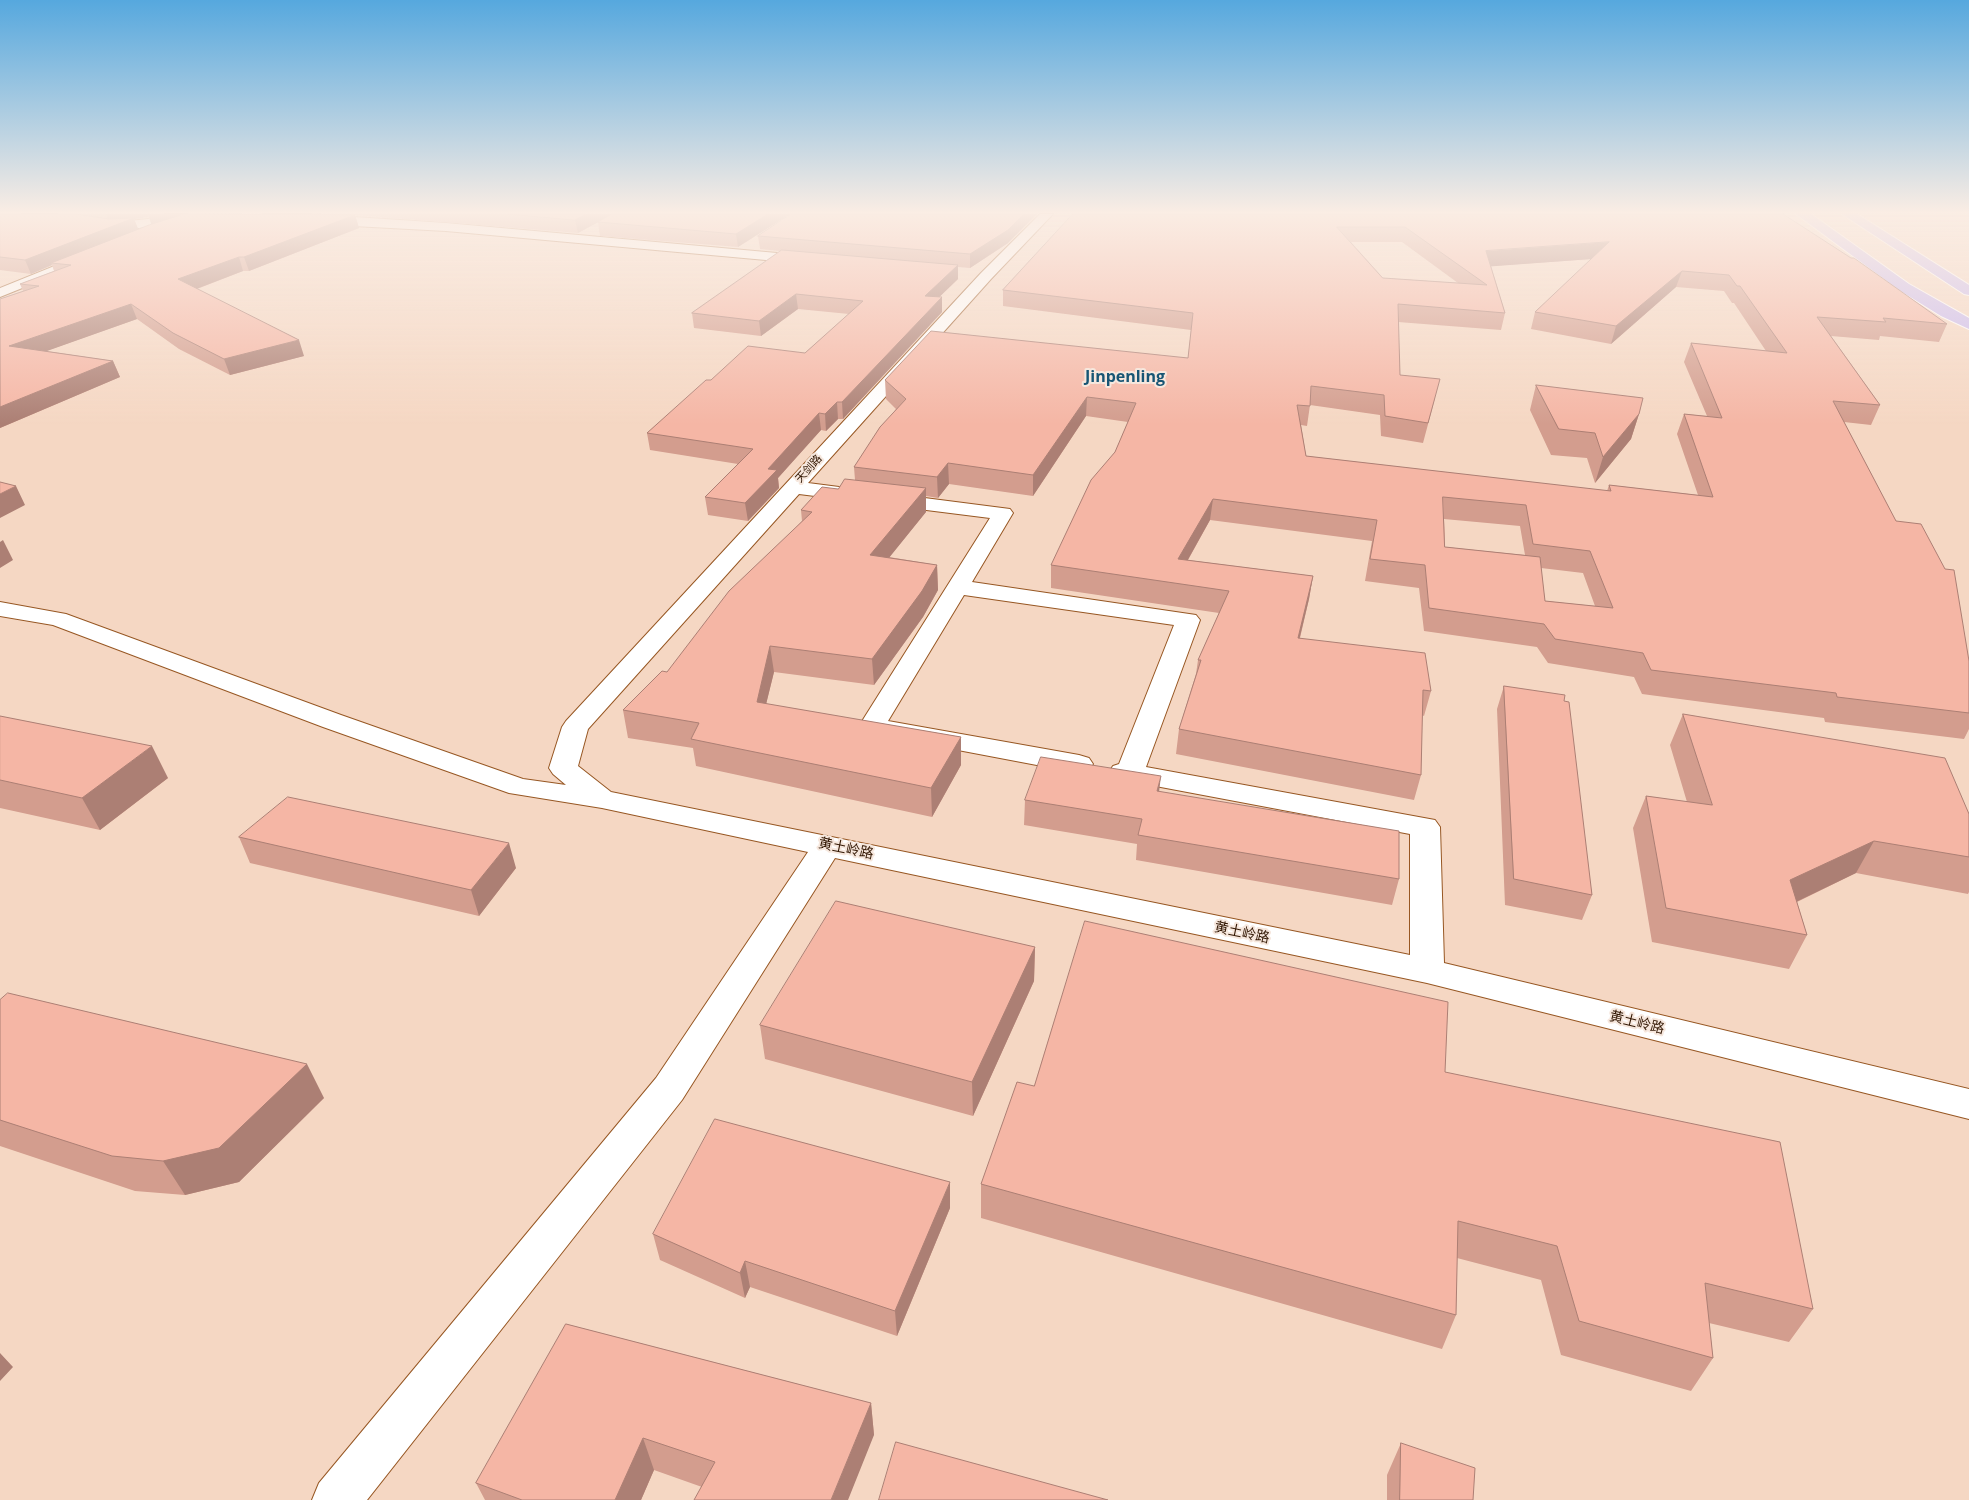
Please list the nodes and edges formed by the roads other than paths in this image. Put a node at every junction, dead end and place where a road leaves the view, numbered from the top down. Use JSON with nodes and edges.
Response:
{"nodes":[{"id":1,"x":22,"y":284,"type":"edge"},
{"id":2,"x":979,"y":284,"type":"edge"},
{"id":3,"x":1902,"y":284,"type":"edge"},
{"id":4,"x":1958,"y":284,"type":"edge"},
{"id":5,"x":1969,"y":291,"type":"edge"},
{"id":6,"x":0,"y":293,"type":"edge"},
{"id":7,"x":1950,"y":298,"type":"dead end"},
{"id":8,"x":1969,"y":315,"type":"edge"},
{"id":9,"x":1969,"y":324,"type":"edge"},
{"id":10,"x":792,"y":488,"type":"junction"},
{"id":11,"x":958,"y":587,"type":"junction"},
{"id":12,"x":0,"y":609,"type":"edge"},
{"id":13,"x":575,"y":726,"type":"joint"},
{"id":14,"x":1130,"y":773,"type":"junction"},
{"id":15,"x":602,"y":799,"type":"junction"},
{"id":16,"x":827,"y":846,"type":"junction"},
{"id":17,"x":1427,"y":971,"type":"junction"},
{"id":18,"x":1969,"y":1104,"type":"edge"},
{"id":19,"x":336,"y":1500,"type":"edge"}],
"edges":[{"from":1,"to":6,"type":"street"},
{"from":2,"to":10,"type":"street","name":"天剑路"},
{"from":3,"to":9,"type":"main road"},
{"from":4,"to":5,"type":"main road"},
{"from":7,"to":8,"type":"main road"},
{"from":10,"to":11,"type":"street"},
{"from":10,"to":13,"type":"street","name":"天剑路"},
{"from":11,"to":14,"type":"street"},
{"from":11,"to":14,"type":"street"},
{"from":12,"to":15,"type":"street"},
{"from":13,"to":15,"type":"street","name":"黄土岭路"},
{"from":14,"to":17,"type":"street"},
{"from":15,"to":16,"type":"street","name":"黄土岭路"},
{"from":16,"to":17,"type":"street","name":"黄土岭路"},
{"from":16,"to":19,"type":"street"},
{"from":17,"to":18,"type":"street","name":"黄土岭路"}]}
